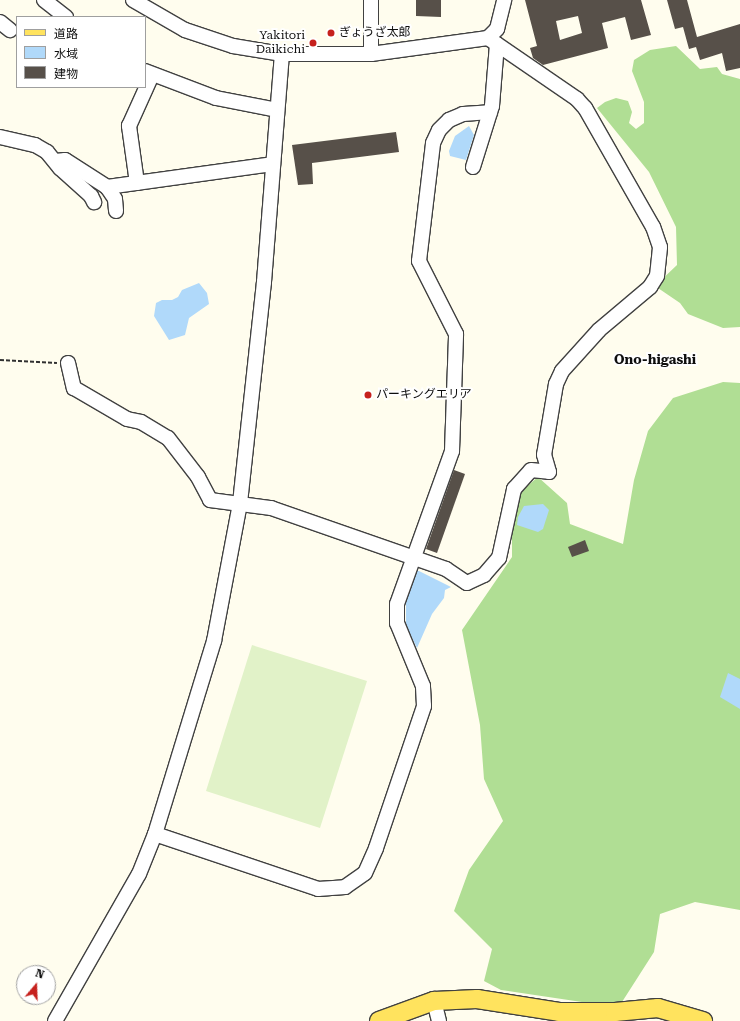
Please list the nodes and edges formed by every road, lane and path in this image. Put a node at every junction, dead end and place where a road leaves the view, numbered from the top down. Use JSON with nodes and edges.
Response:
{"nodes":[{"id":1,"x":44,"y":0,"type":"edge"},
{"id":2,"x":133,"y":0,"type":"edge"},
{"id":3,"x":371,"y":0,"type":"edge"},
{"id":4,"x":504,"y":0,"type":"edge"},
{"id":5,"x":65,"y":16,"type":"edge"},
{"id":6,"x":492,"y":41,"type":"junction"},
{"id":7,"x":282,"y":54,"type":"junction"},
{"id":8,"x":371,"y":54,"type":"junction"},
{"id":9,"x":149,"y":73,"type":"edge"},
{"id":10,"x":143,"y":88,"type":"edge"},
{"id":11,"x":277,"y":110,"type":"junction"},
{"id":12,"x":490,"y":112,"type":"junction"},
{"id":13,"x":0,"y":137,"type":"edge"},
{"id":14,"x":56,"y":160,"type":"junction"},
{"id":15,"x":272,"y":164,"type":"junction"},
{"id":16,"x":473,"y":167,"type":"dead end"},
{"id":17,"x":137,"y":183,"type":"junction"},
{"id":18,"x":107,"y":187,"type":"junction"},
{"id":19,"x":94,"y":202,"type":"dead end"},
{"id":20,"x":116,"y":211,"type":"dead end"},
{"id":21,"x":0,"y":360,"type":"edge"},
{"id":22,"x":68,"y":363,"type":"joint"},
{"id":23,"x":240,"y":503,"type":"junction"},
{"id":24,"x":412,"y":558,"type":"junction"},
{"id":25,"x":155,"y":834,"type":"junction"},
{"id":26,"x":434,"y":1000,"type":"junction"},
{"id":27,"x":55,"y":1021,"type":"edge"},
{"id":28,"x":379,"y":1021,"type":"edge"},
{"id":29,"x":439,"y":1021,"type":"edge"},
{"id":30,"x":703,"y":1021,"type":"edge"}],
"edges":[{"from":1,"to":5,"type":"street"},
{"from":2,"to":7,"type":"street"},
{"from":3,"to":8,"type":"street"},
{"from":4,"to":6,"type":"street"},
{"from":6,"to":8,"type":"street"},
{"from":6,"to":12,"type":"street"},
{"from":6,"to":24,"type":"street"},
{"from":7,"to":8,"type":"street"},
{"from":7,"to":11,"type":"street"},
{"from":9,"to":11,"type":"street"},
{"from":10,"to":17,"type":"street"},
{"from":11,"to":15,"type":"street"},
{"from":12,"to":16,"type":"street"},
{"from":12,"to":24,"type":"street"},
{"from":13,"to":14,"type":"street"},
{"from":14,"to":18,"type":"street"},
{"from":14,"to":19,"type":"street"},
{"from":15,"to":17,"type":"street"},
{"from":15,"to":23,"type":"street"},
{"from":17,"to":18,"type":"street"},
{"from":18,"to":20,"type":"street"},
{"from":21,"to":22,"type":"path"},
{"from":22,"to":23,"type":"street"},
{"from":23,"to":24,"type":"street"},
{"from":23,"to":25,"type":"street"},
{"from":24,"to":25,"type":"street"},
{"from":25,"to":27,"type":"street"},
{"from":26,"to":28,"type":"main road"},
{"from":26,"to":29,"type":"street"},
{"from":26,"to":30,"type":"main road"}]}
